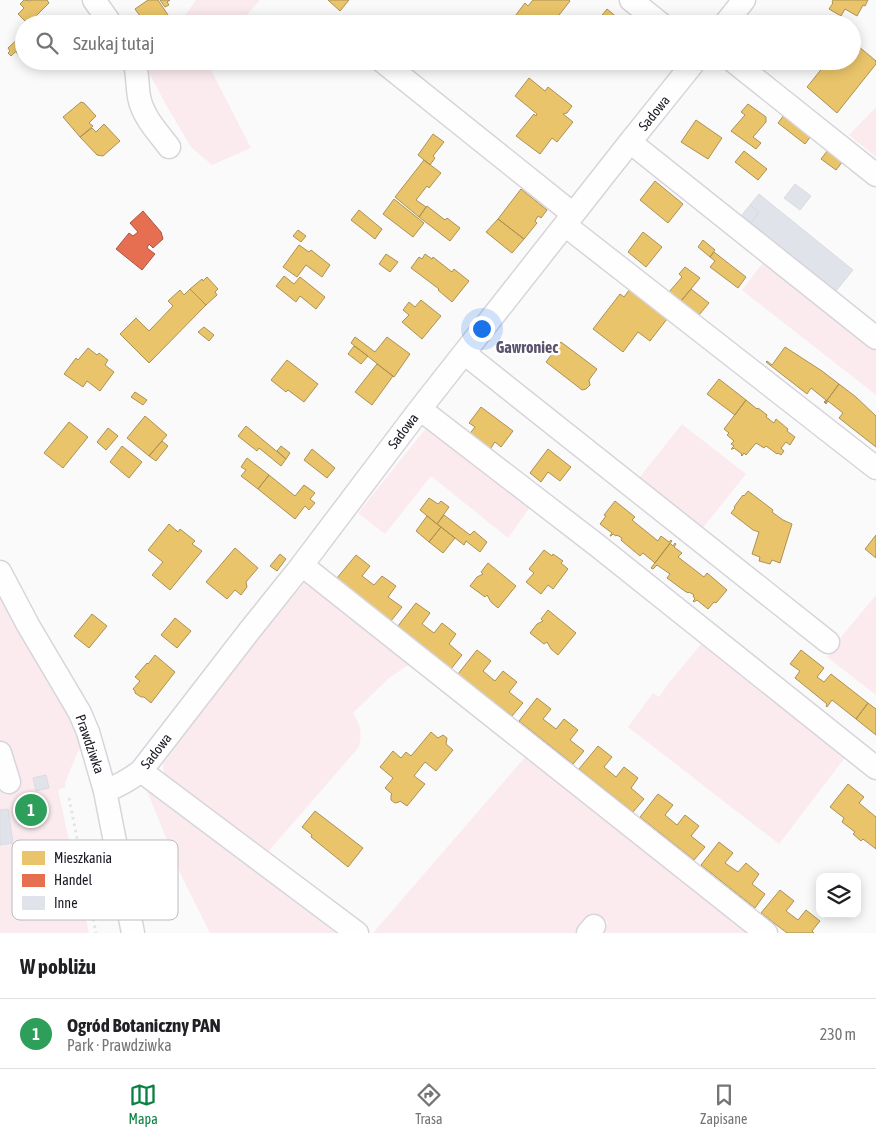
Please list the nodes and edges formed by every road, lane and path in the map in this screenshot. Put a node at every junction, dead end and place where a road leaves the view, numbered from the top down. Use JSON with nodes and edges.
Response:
{"nodes":[{"id":1,"x":94,"y":0,"type":"edge"},
{"id":2,"x":631,"y":0,"type":"edge"},
{"id":3,"x":744,"y":0,"type":"edge"},
{"id":4,"x":105,"y":15,"type":"edge"},
{"id":5,"x":650,"y":15,"type":"edge"},
{"id":6,"x":732,"y":15,"type":"edge"},
{"id":7,"x":135,"y":70,"type":"edge"},
{"id":8,"x":393,"y":70,"type":"edge"},
{"id":9,"x":688,"y":70,"type":"edge"},
{"id":10,"x":744,"y":70,"type":"edge"},
{"id":11,"x":630,"y":142,"type":"junction"},
{"id":12,"x":170,"y":147,"type":"dead end"},
{"id":13,"x":876,"y":175,"type":"edge"},
{"id":14,"x":569,"y":219,"type":"junction"},
{"id":15,"x":876,"y":338,"type":"edge"},
{"id":16,"x":464,"y":353,"type":"junction"},
{"id":17,"x":420,"y":409,"type":"junction"},
{"id":18,"x":876,"y":468,"type":"edge"},
{"id":19,"x":302,"y":565,"type":"junction"},
{"id":20,"x":0,"y":572,"type":"edge"},
{"id":21,"x":828,"y":642,"type":"dead end"},
{"id":22,"x":0,"y":753,"type":"edge"},
{"id":23,"x":876,"y":768,"type":"edge"},
{"id":24,"x":141,"y":771,"type":"junction"},
{"id":25,"x":9,"y":782,"type":"dead end"},
{"id":26,"x":105,"y":791,"type":"junction"},
{"id":27,"x":69,"y":798,"type":"dead end"},
{"id":28,"x":77,"y":840,"type":"edge"},
{"id":29,"x":115,"y":840,"type":"edge"},
{"id":30,"x":93,"y":920,"type":"edge"},
{"id":31,"x":130,"y":920,"type":"edge"},
{"id":32,"x":96,"y":933,"type":"edge"},
{"id":33,"x":133,"y":933,"type":"edge"},
{"id":34,"x":357,"y":933,"type":"edge"},
{"id":35,"x":766,"y":933,"type":"edge"}],
"edges":[{"from":1,"to":4,"type":"street"},
{"from":2,"to":5,"type":"street"},
{"from":3,"to":6,"type":"street"},
{"from":7,"to":12,"type":"street"},
{"from":8,"to":14,"type":"street"},
{"from":9,"to":11,"type":"street","name":"Sadowa"},
{"from":10,"to":13,"type":"street"},
{"from":11,"to":14,"type":"street","name":"Sadowa"},
{"from":11,"to":15,"type":"street"},
{"from":14,"to":16,"type":"street","name":"Sadowa"},
{"from":14,"to":18,"type":"street"},
{"from":16,"to":17,"type":"street","name":"Sadowa"},
{"from":16,"to":21,"type":"street"},
{"from":17,"to":19,"type":"street","name":"Sadowa"},
{"from":17,"to":23,"type":"street"},
{"from":19,"to":24,"type":"street","name":"Sadowa"},
{"from":19,"to":35,"type":"street"},
{"from":20,"to":26,"type":"street","name":"Prawdziwka"},
{"from":22,"to":25,"type":"street"},
{"from":24,"to":26,"type":"street","name":"Sadowa"},
{"from":24,"to":34,"type":"street"},
{"from":26,"to":29,"type":"street","name":"Prawdziwka"},
{"from":27,"to":28,"type":"path"},
{"from":30,"to":32,"type":"path"},
{"from":31,"to":33,"type":"street","name":"Prawdziwka"}]}
